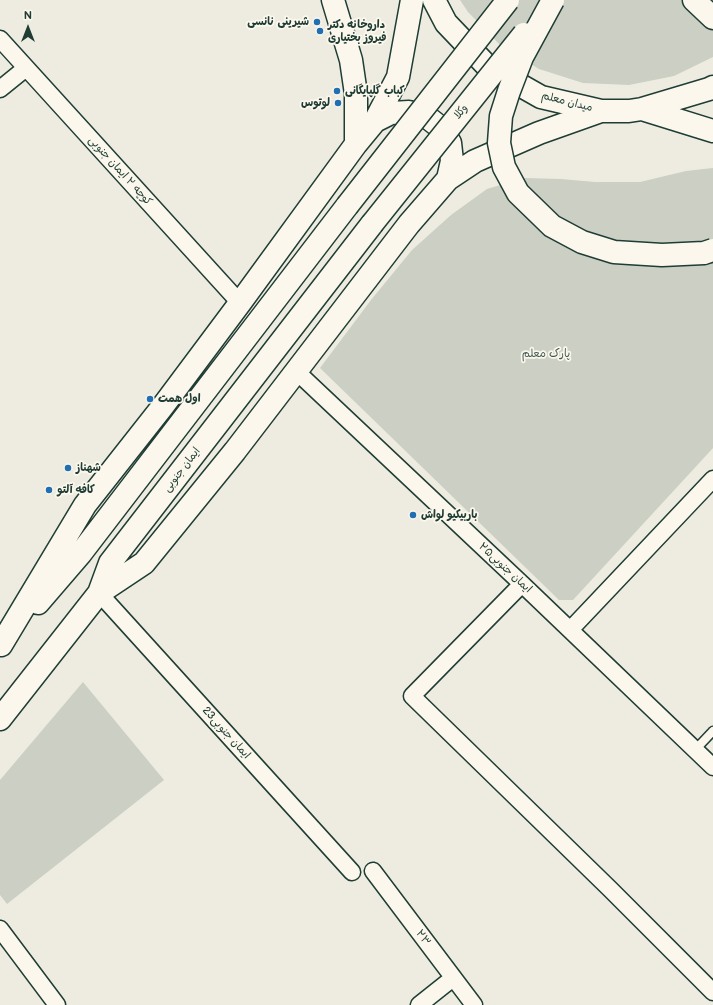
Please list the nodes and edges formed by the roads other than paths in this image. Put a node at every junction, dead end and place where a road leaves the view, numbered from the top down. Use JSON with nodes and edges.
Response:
{"nodes":[{"id":1,"x":333,"y":0,"type":"edge"},
{"id":2,"x":412,"y":0,"type":"edge"},
{"id":3,"x":434,"y":0,"type":"edge"},
{"id":4,"x":508,"y":0,"type":"edge"},
{"id":5,"x":552,"y":0,"type":"edge"},
{"id":6,"x":694,"y":0,"type":"edge"},
{"id":7,"x":713,"y":18,"type":"edge"},
{"id":8,"x":0,"y":40,"type":"edge"},
{"id":9,"x":26,"y":68,"type":"junction"},
{"id":10,"x":713,"y":87,"type":"edge"},
{"id":11,"x":0,"y":89,"type":"edge"},
{"id":12,"x":642,"y":109,"type":"junction"},
{"id":13,"x":601,"y":111,"type":"junction"},
{"id":14,"x":375,"y":121,"type":"junction"},
{"id":15,"x":713,"y":131,"type":"edge"},
{"id":16,"x":356,"y":144,"type":"junction"},
{"id":17,"x":448,"y":179,"type":"junction"},
{"id":18,"x":372,"y":224,"type":"joint"},
{"id":19,"x":713,"y":250,"type":"edge"},
{"id":20,"x":240,"y":303,"type":"junction"},
{"id":21,"x":296,"y":371,"type":"junction"},
{"id":22,"x":713,"y":479,"type":"edge"},
{"id":23,"x":522,"y":584,"type":"junction"},
{"id":24,"x":100,"y":593,"type":"junction"},
{"id":25,"x":570,"y":630,"type":"junction"},
{"id":26,"x":1,"y":646,"type":"edge"},
{"id":27,"x":0,"y":719,"type":"edge"},
{"id":28,"x":713,"y":731,"type":"edge"},
{"id":29,"x":695,"y":750,"type":"junction"},
{"id":30,"x":713,"y":767,"type":"edge"},
{"id":31,"x":373,"y":871,"type":"dead end"},
{"id":32,"x":352,"y":872,"type":"dead end"},
{"id":33,"x":0,"y":929,"type":"edge"},
{"id":34,"x":453,"y":978,"type":"junction"},
{"id":35,"x":713,"y":992,"type":"edge"},
{"id":36,"x":57,"y":1005,"type":"edge"},
{"id":37,"x":419,"y":1005,"type":"edge"},
{"id":38,"x":474,"y":1005,"type":"edge"}],
"edges":[{"from":1,"to":16,"type":"main road"},
{"from":2,"to":14,"type":"main road"},
{"from":3,"to":13,"type":"main road","name":"میدان معلم"},
{"from":4,"to":26,"type":"main road","bridge":true},
{"from":5,"to":18,"type":"main road","name":"وکلا","bridge":true},
{"from":5,"to":19,"type":"main road","bridge":true},
{"from":6,"to":7,"type":"main road"},
{"from":8,"to":9,"type":"street","name":"کوچه ۲ ایمان جنوبی"},
{"from":9,"to":11,"type":"street"},
{"from":9,"to":20,"type":"street","name":"کوچه ۲ ایمان جنوبی"},
{"from":10,"to":12,"type":"main road","name":"میدان معلم"},
{"from":12,"to":13,"type":"main road","name":"میدان معلم"},
{"from":12,"to":15,"type":"main road"},
{"from":13,"to":17,"type":"main road"},
{"from":14,"to":16,"type":"main road"},
{"from":14,"to":17,"type":"main road"},
{"from":16,"to":20,"type":"main road"},
{"from":17,"to":21,"type":"main road"},
{"from":18,"to":24,"type":"main road","name":"ایمان جنوبی"},
{"from":20,"to":26,"type":"main road"},
{"from":21,"to":23,"type":"street","name":"ایمان جنوبی۲۵"},
{"from":21,"to":24,"type":"main road"},
{"from":22,"to":25,"type":"street"},
{"from":23,"to":25,"type":"street","name":"ایمان جنوبی۲۵"},
{"from":23,"to":35,"type":"street"},
{"from":24,"to":27,"type":"main road","name":"ایمان جنوبی"},
{"from":24,"to":32,"type":"street","name":"23ایمان جنوبی"},
{"from":25,"to":29,"type":"street","name":"ایمان جنوبی۲۵"},
{"from":28,"to":29,"type":"lane"},
{"from":29,"to":30,"type":"street","name":"ایمان جنوبی۲۵"},
{"from":31,"to":34,"type":"street","name":"۲۳"},
{"from":33,"to":36,"type":"street"},
{"from":34,"to":37,"type":"street"},
{"from":34,"to":38,"type":"street","name":"۲۳"}]}
